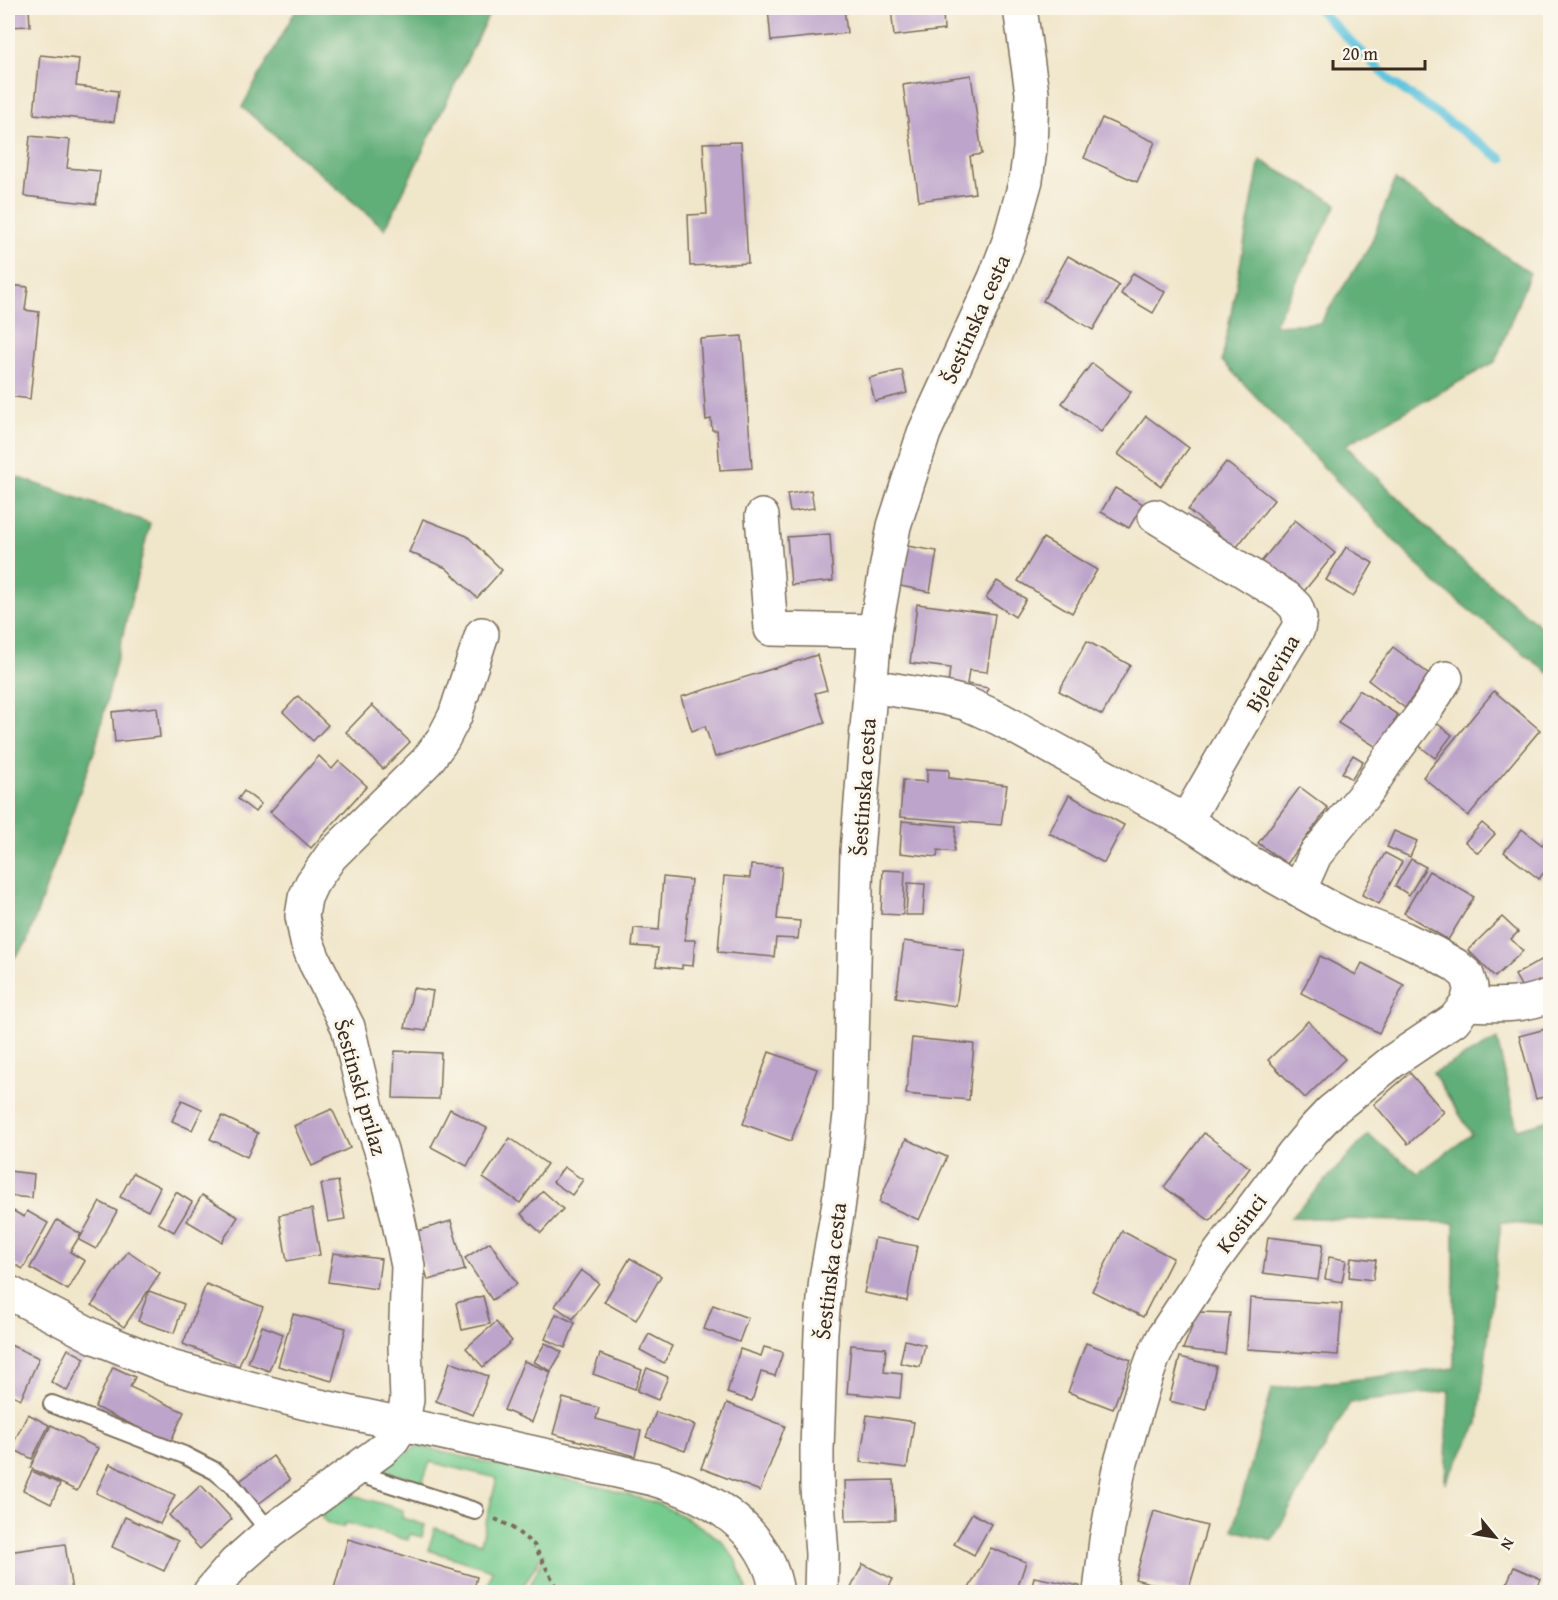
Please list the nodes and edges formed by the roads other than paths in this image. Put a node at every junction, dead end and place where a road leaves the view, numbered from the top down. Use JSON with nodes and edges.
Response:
{"nodes":[{"id":1,"x":1020,"y":8,"type":"edge"},
{"id":2,"x":762,"y":516,"type":"dead end"},
{"id":3,"x":1155,"y":516,"type":"dead end"},
{"id":4,"x":875,"y":631,"type":"junction"},
{"id":5,"x":482,"y":634,"type":"dead end"},
{"id":6,"x":1446,"y":678,"type":"dead end"},
{"id":7,"x":871,"y":686,"type":"junction"},
{"id":8,"x":1186,"y":821,"type":"junction"},
{"id":9,"x":1299,"y":891,"type":"junction"},
{"id":10,"x":1551,"y":995,"type":"edge"},
{"id":11,"x":1467,"y":1004,"type":"junction"},
{"id":12,"x":8,"y":1292,"type":"edge"},
{"id":13,"x":52,"y":1404,"type":"dead end"},
{"id":14,"x":402,"y":1425,"type":"junction"},
{"id":15,"x":352,"y":1472,"type":"junction"},
{"id":16,"x":475,"y":1511,"type":"road end"},
{"id":17,"x":270,"y":1532,"type":"junction"},
{"id":18,"x":210,"y":1593,"type":"edge"},
{"id":19,"x":777,"y":1593,"type":"edge"},
{"id":20,"x":820,"y":1593,"type":"edge"},
{"id":21,"x":1100,"y":1593,"type":"edge"}],
"edges":[{"from":1,"to":4,"type":"street","name":"Šestinska cesta"},
{"from":2,"to":4,"type":"street"},
{"from":3,"to":8,"type":"street","name":"Bjelevina"},
{"from":4,"to":7,"type":"street","name":"Šestinska cesta"},
{"from":5,"to":14,"type":"street","name":"Šestinski prilaz"},
{"from":6,"to":9,"type":"street"},
{"from":7,"to":8,"type":"street"},
{"from":7,"to":20,"type":"street","name":"Šestinska cesta"},
{"from":8,"to":9,"type":"street"},
{"from":9,"to":11,"type":"street"},
{"from":10,"to":11,"type":"street"},
{"from":11,"to":21,"type":"street","name":"Kosinci"},
{"from":12,"to":14,"type":"street"},
{"from":13,"to":17,"type":"lane"},
{"from":14,"to":15,"type":"street"},
{"from":14,"to":19,"type":"street"},
{"from":15,"to":16,"type":"lane"},
{"from":15,"to":17,"type":"street"},
{"from":17,"to":18,"type":"street"}]}
